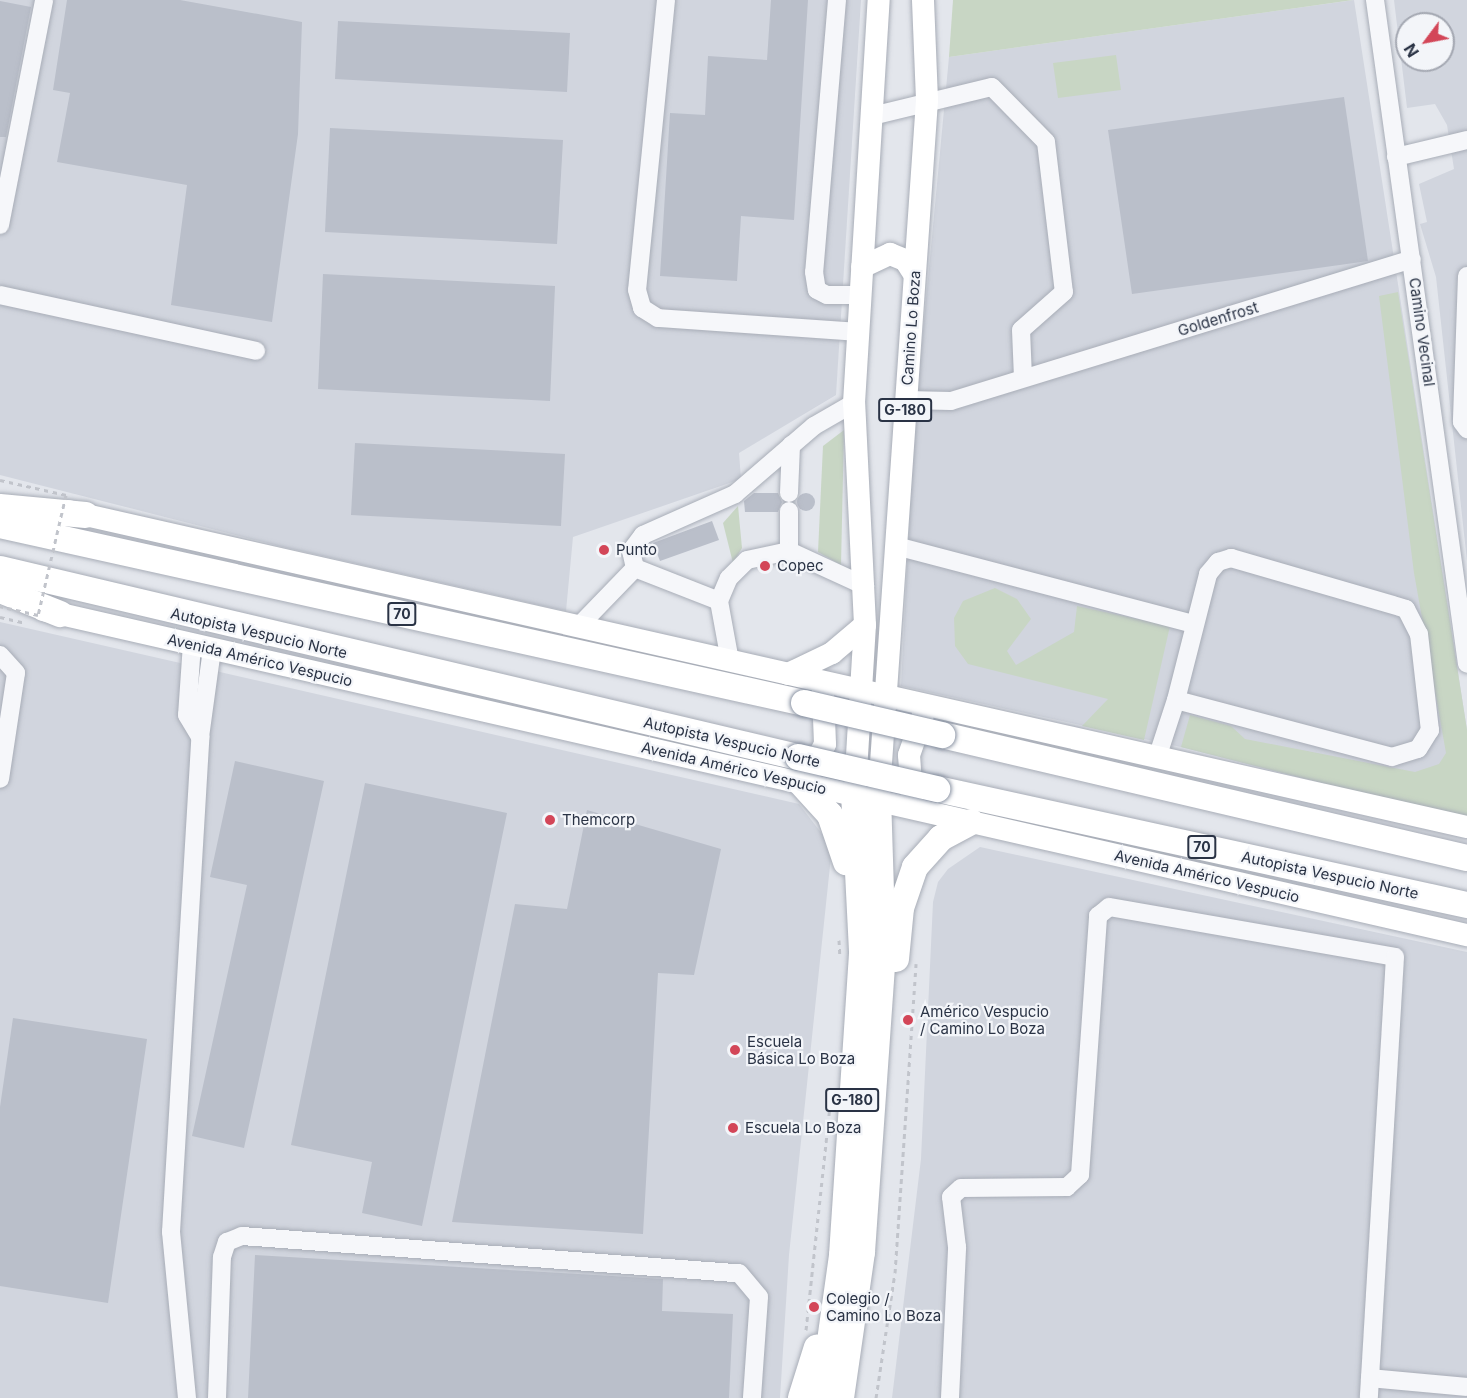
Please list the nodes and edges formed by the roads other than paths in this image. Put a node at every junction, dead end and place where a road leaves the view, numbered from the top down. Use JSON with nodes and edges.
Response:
{"nodes":[{"id":1,"x":44,"y":0,"type":"edge"},
{"id":2,"x":666,"y":0,"type":"edge"},
{"id":3,"x":837,"y":0,"type":"edge"},
{"id":4,"x":879,"y":0,"type":"edge"},
{"id":5,"x":923,"y":0,"type":"edge"},
{"id":6,"x":1375,"y":0,"type":"edge"},
{"id":7,"x":927,"y":100,"type":"junction"},
{"id":8,"x":872,"y":116,"type":"junction"},
{"id":9,"x":1467,"y":140,"type":"edge"},
{"id":10,"x":1396,"y":157,"type":"junction"},
{"id":11,"x":0,"y":225,"type":"edge"},
{"id":12,"x":1412,"y":259,"type":"junction"},
{"id":13,"x":862,"y":267,"type":"junction"},
{"id":14,"x":914,"y":274,"type":"junction"},
{"id":15,"x":1467,"y":276,"type":"edge"},
{"id":16,"x":0,"y":295,"type":"edge"},
{"id":17,"x":860,"y":295,"type":"junction"},
{"id":18,"x":858,"y":332,"type":"junction"},
{"id":19,"x":256,"y":351,"type":"dead end"},
{"id":20,"x":1023,"y":378,"type":"junction"},
{"id":21,"x":906,"y":400,"type":"junction"},
{"id":22,"x":854,"y":403,"type":"junction"},
{"id":23,"x":1467,"y":429,"type":"edge"},
{"id":24,"x":791,"y":445,"type":"junction"},
{"id":25,"x":789,"y":493,"type":"dead end"},
{"id":26,"x":0,"y":494,"type":"edge"},
{"id":27,"x":0,"y":507,"type":"edge"},
{"id":28,"x":789,"y":511,"type":"dead end"},
{"id":29,"x":86,"y":515,"type":"junction"},
{"id":30,"x":0,"y":525,"type":"edge"},
{"id":31,"x":896,"y":546,"type":"junction"},
{"id":32,"x":789,"y":551,"type":"junction"},
{"id":33,"x":635,"y":568,"type":"junction"},
{"id":34,"x":0,"y":569,"type":"edge"},
{"id":35,"x":865,"y":586,"type":"junction"},
{"id":36,"x":0,"y":590,"type":"edge"},
{"id":37,"x":719,"y":600,"type":"junction"},
{"id":38,"x":0,"y":601,"type":"edge"},
{"id":39,"x":60,"y":614,"type":"junction"},
{"id":40,"x":1194,"y":624,"type":"junction"},
{"id":41,"x":865,"y":625,"type":"junction"},
{"id":42,"x":579,"y":626,"type":"junction"},
{"id":43,"x":202,"y":647,"type":"junction"},
{"id":44,"x":0,"y":656,"type":"edge"},
{"id":45,"x":730,"y":661,"type":"junction"},
{"id":46,"x":1467,"y":661,"type":"edge"},
{"id":47,"x":788,"y":674,"type":"junction"},
{"id":48,"x":818,"y":681,"type":"junction"},
{"id":49,"x":861,"y":691,"type":"junction"},
{"id":50,"x":888,"y":697,"type":"junction"},
{"id":51,"x":1176,"y":699,"type":"junction"},
{"id":52,"x":929,"y":706,"type":"junction"},
{"id":53,"x":1157,"y":758,"type":"junction"},
{"id":54,"x":0,"y":779,"type":"edge"},
{"id":55,"x":801,"y":783,"type":"junction"},
{"id":56,"x":866,"y":798,"type":"junction"},
{"id":57,"x":915,"y":809,"type":"junction"},
{"id":58,"x":971,"y":822,"type":"junction"},
{"id":59,"x":1467,"y":827,"type":"edge"},
{"id":60,"x":1467,"y":858,"type":"edge"},
{"id":61,"x":1467,"y":905,"type":"edge"},
{"id":62,"x":861,"y":913,"type":"junction"},
{"id":63,"x":1467,"y":935,"type":"edge"},
{"id":64,"x":880,"y":1001,"type":"junction"},
{"id":65,"x":838,"y":1288,"type":"junction"},
{"id":66,"x":856,"y":1306,"type":"junction"},
{"id":67,"x":1370,"y":1378,"type":"junction"},
{"id":68,"x":1467,"y":1386,"type":"edge"},
{"id":69,"x":187,"y":1398,"type":"edge"},
{"id":70,"x":217,"y":1398,"type":"edge"},
{"id":71,"x":752,"y":1398,"type":"edge"},
{"id":72,"x":801,"y":1398,"type":"edge"},
{"id":73,"x":822,"y":1398,"type":"edge"},
{"id":74,"x":841,"y":1398,"type":"edge"},
{"id":75,"x":858,"y":1398,"type":"edge"},
{"id":76,"x":950,"y":1398,"type":"edge"},
{"id":77,"x":1369,"y":1398,"type":"edge"}],
"edges":[{"from":1,"to":11,"type":"street"},
{"from":2,"to":18,"type":"street"},
{"from":3,"to":17,"type":"street"},
{"from":4,"to":8,"type":"main road","number":"G-180"},
{"from":5,"to":7,"type":"main road","name":"Camino Lo Boza","number":"G-180"},
{"from":6,"to":10,"type":"street","name":"Camino Vecinal"},
{"from":7,"to":8,"type":"street"},
{"from":7,"to":14,"type":"main road","name":"Camino Lo Boza","number":"G-180"},
{"from":7,"to":20,"type":"street"},
{"from":8,"to":13,"type":"main road","number":"G-180"},
{"from":9,"to":10,"type":"street"},
{"from":10,"to":12,"type":"street","name":"Camino Vecinal"},
{"from":12,"to":20,"type":"street","name":"Goldenfrost"},
{"from":12,"to":46,"type":"street","name":"Camino Vecinal"},
{"from":13,"to":14,"type":"main road"},
{"from":13,"to":17,"type":"main road","number":"G-180"},
{"from":14,"to":21,"type":"main road","name":"Camino Lo Boza","number":"G-180"},
{"from":15,"to":23,"type":"street"},
{"from":16,"to":19,"type":"street"},
{"from":17,"to":18,"type":"main road","number":"G-180"},
{"from":18,"to":22,"type":"main road","number":"G-180"},
{"from":20,"to":21,"type":"street","name":"Goldenfrost"},
{"from":21,"to":31,"type":"main road","name":"Camino Lo Boza","number":"G-180"},
{"from":22,"to":24,"type":"street"},
{"from":22,"to":35,"type":"main road","number":"G-180"},
{"from":24,"to":25,"type":"street"},
{"from":24,"to":33,"type":"street"},
{"from":26,"to":29,"type":"main road"},
{"from":27,"to":29,"type":"highway"},
{"from":28,"to":32,"type":"street"},
{"from":29,"to":42,"type":"main road"},
{"from":30,"to":60,"type":"highway","number":"70","bridge":true},
{"from":31,"to":40,"type":"street"},
{"from":31,"to":50,"type":"main road","name":"Camino Lo Boza","number":"G-180"},
{"from":32,"to":35,"type":"street"},
{"from":32,"to":37,"type":"street"},
{"from":33,"to":37,"type":"street"},
{"from":33,"to":42,"type":"street"},
{"from":34,"to":61,"type":"highway","name":"Autopista Vespucio Norte","number":"70","bridge":true},
{"from":35,"to":41,"type":"main road","number":"G-180"},
{"from":36,"to":39,"type":"highway"},
{"from":37,"to":45,"type":"street"},
{"from":38,"to":39,"type":"main road","name":"Avenida Américo Vespucio"},
{"from":39,"to":43,"type":"main road","name":"Avenida Américo Vespucio"},
{"from":40,"to":51,"type":"street"},
{"from":40,"to":51,"type":"street"},
{"from":41,"to":47,"type":"main road"},
{"from":41,"to":49,"type":"main road","number":"G-180"},
{"from":42,"to":45,"type":"main road"},
{"from":43,"to":55,"type":"main road","name":"Avenida Américo Vespucio"},
{"from":43,"to":69,"type":"street"},
{"from":44,"to":54,"type":"street"},
{"from":45,"to":47,"type":"main road"},
{"from":47,"to":48,"type":"main road"},
{"from":48,"to":49,"type":"main road"},
{"from":48,"to":55,"type":"main road"},
{"from":49,"to":50,"type":"main road"},
{"from":49,"to":56,"type":"main road","number":"G-180"},
{"from":50,"to":52,"type":"main road"},
{"from":50,"to":56,"type":"main road","name":"Camino Lo Boza","number":"G-180"},
{"from":51,"to":53,"type":"street"},
{"from":52,"to":53,"type":"main road"},
{"from":52,"to":57,"type":"main road"},
{"from":53,"to":59,"type":"main road"},
{"from":55,"to":56,"type":"main road","name":"Avenida Américo Vespucio"},
{"from":55,"to":62,"type":"highway"},
{"from":56,"to":57,"type":"main road","name":"Avenida Américo Vespucio"},
{"from":56,"to":62,"type":"highway","number":"G-180"},
{"from":56,"to":64,"type":"highway","number":"G-180"},
{"from":57,"to":58,"type":"main road","name":"Avenida Américo Vespucio"},
{"from":58,"to":63,"type":"main road","name":"Avenida Américo Vespucio"},
{"from":58,"to":64,"type":"highway"},
{"from":62,"to":65,"type":"highway","number":"G-180"},
{"from":64,"to":66,"type":"highway","number":"G-180"},
{"from":65,"to":72,"type":"highway"},
{"from":65,"to":73,"type":"highway"},
{"from":66,"to":74,"type":"highway"},
{"from":66,"to":75,"type":"highway"},
{"from":67,"to":68,"type":"street"},
{"from":67,"to":76,"type":"street"},
{"from":67,"to":77,"type":"street"},
{"from":70,"to":71,"type":"street"}]}
